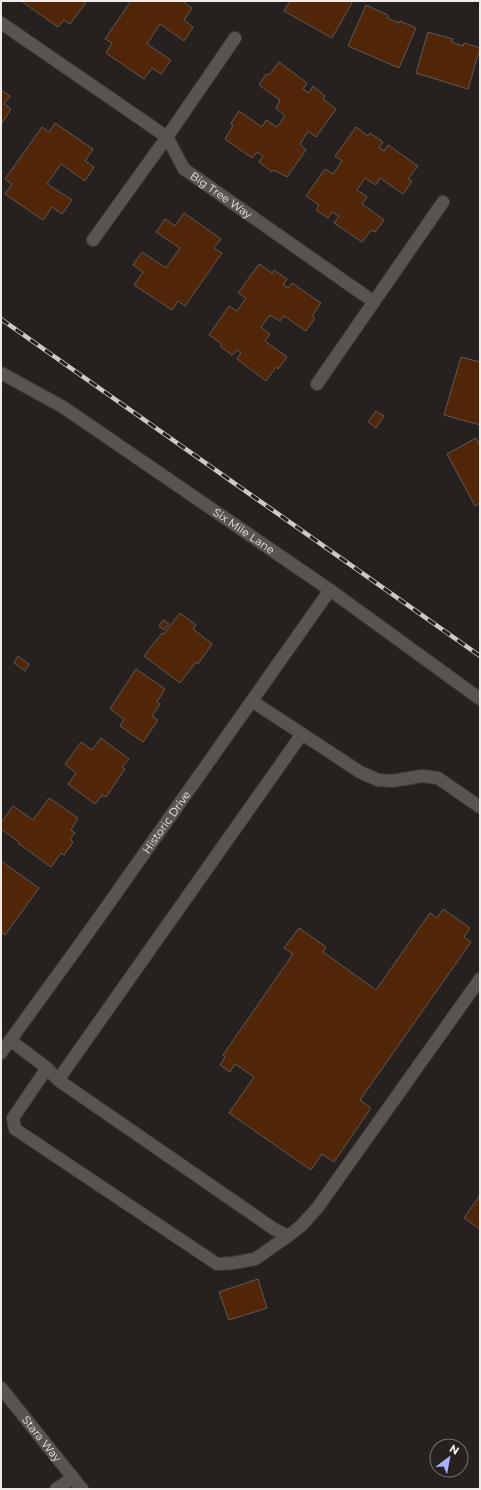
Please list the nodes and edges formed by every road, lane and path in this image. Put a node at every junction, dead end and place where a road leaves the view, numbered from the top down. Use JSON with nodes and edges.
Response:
{"nodes":[{"id":1,"x":1,"y":23,"type":"edge"},
{"id":2,"x":235,"y":38,"type":"dead end"},
{"id":3,"x":167,"y":137,"type":"junction"},
{"id":4,"x":443,"y":202,"type":"dead end"},
{"id":5,"x":93,"y":240,"type":"dead end"},
{"id":6,"x":374,"y":302,"type":"junction"},
{"id":7,"x":1,"y":373,"type":"edge"},
{"id":8,"x":317,"y":384,"type":"dead end"},
{"id":9,"x":330,"y":590,"type":"junction"},
{"id":10,"x":480,"y":699,"type":"edge"},
{"id":11,"x":252,"y":701,"type":"junction"},
{"id":12,"x":302,"y":734,"type":"junction"},
{"id":13,"x":480,"y":807,"type":"edge"},
{"id":14,"x":480,"y":979,"type":"edge"},
{"id":15,"x":10,"y":1040,"type":"junction"},
{"id":16,"x":1,"y":1053,"type":"edge"},
{"id":17,"x":47,"y":1068,"type":"junction"},
{"id":18,"x":58,"y":1080,"type":"junction"},
{"id":19,"x":288,"y":1236,"type":"junction"},
{"id":20,"x":1,"y":1388,"type":"edge"},
{"id":21,"x":73,"y":1478,"type":"junction"},
{"id":22,"x":56,"y":1489,"type":"edge"},
{"id":23,"x":82,"y":1489,"type":"edge"}],
"edges":[{"from":1,"to":3,"type":"street","name":"Big Tree Way"},
{"from":2,"to":3,"type":"street"},
{"from":3,"to":5,"type":"street"},
{"from":3,"to":6,"type":"street","name":"Big Tree Way"},
{"from":4,"to":6,"type":"street"},
{"from":6,"to":8,"type":"street"},
{"from":7,"to":9,"type":"street","name":"Six Mile Lane"},
{"from":9,"to":10,"type":"street","name":"Six Mile Lane"},
{"from":9,"to":11,"type":"street","name":"Historic Drive"},
{"from":11,"to":12,"type":"street"},
{"from":11,"to":15,"type":"street","name":"Historic Drive"},
{"from":12,"to":13,"type":"street"},
{"from":12,"to":18,"type":"street"},
{"from":14,"to":19,"type":"street"},
{"from":15,"to":16,"type":"street","name":"Historic Drive"},
{"from":15,"to":17,"type":"street"},
{"from":17,"to":18,"type":"street"},
{"from":17,"to":19,"type":"street"},
{"from":18,"to":19,"type":"street"},
{"from":20,"to":21,"type":"street","name":"Stara Way"},
{"from":21,"to":22,"type":"street"},
{"from":21,"to":23,"type":"street","name":"Stara Way"}]}
